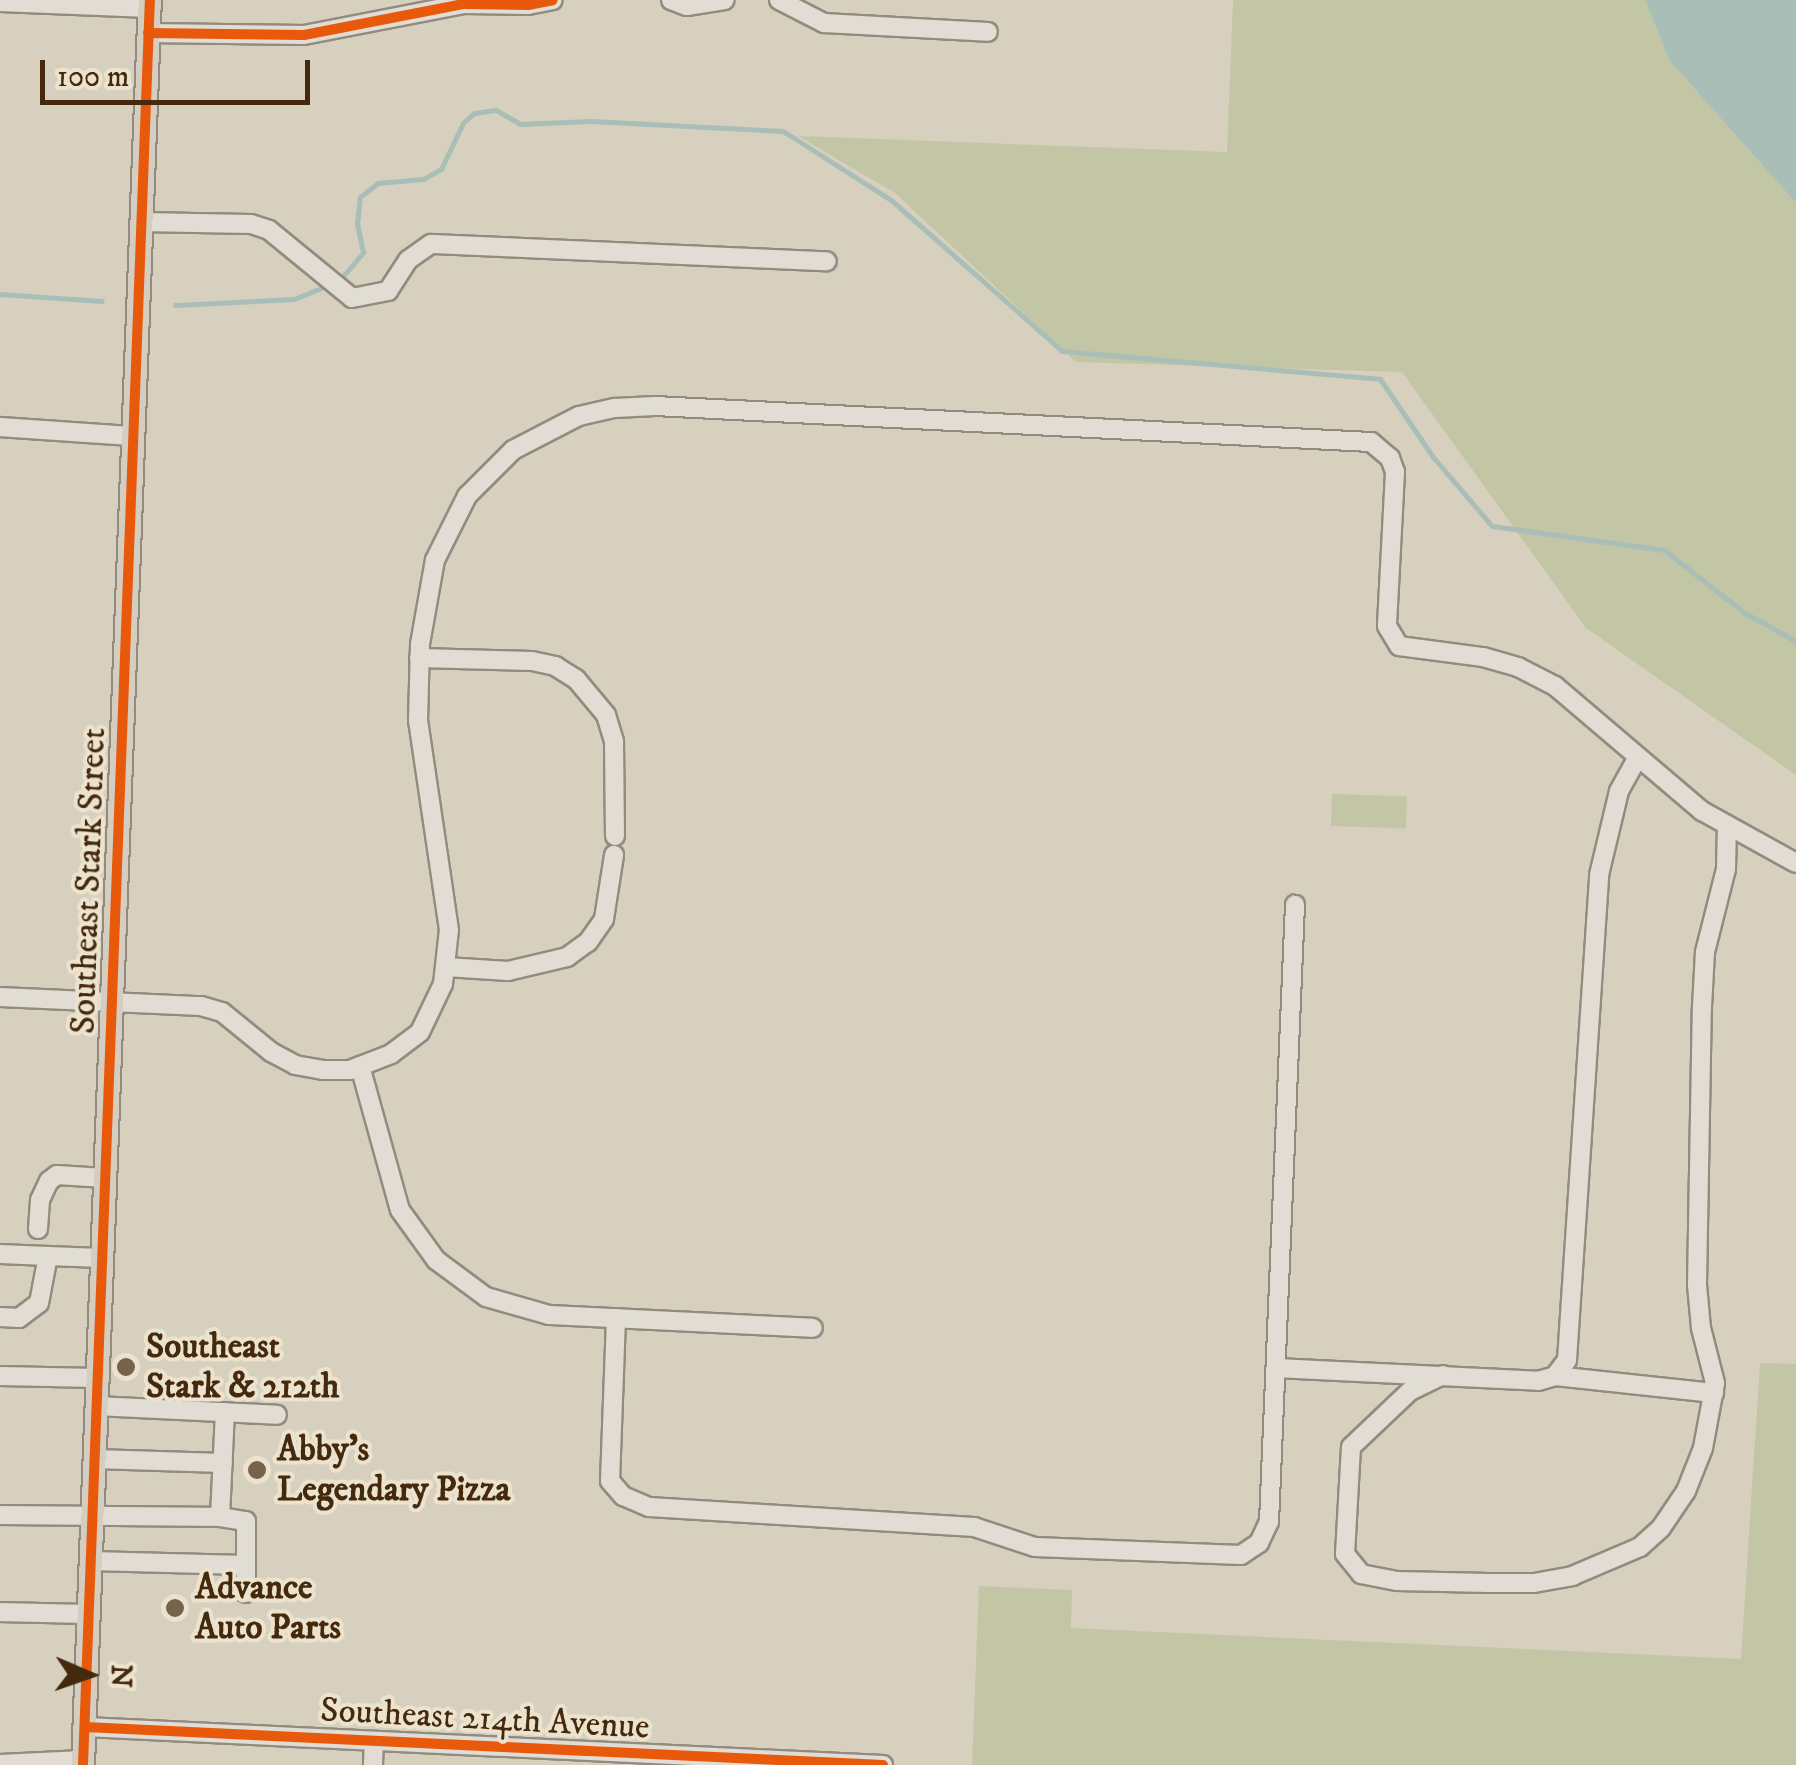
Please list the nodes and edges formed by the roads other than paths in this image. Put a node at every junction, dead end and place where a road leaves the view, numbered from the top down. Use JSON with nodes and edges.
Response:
{"nodes":[{"id":1,"x":552,"y":0,"type":"edge"},
{"id":2,"x":671,"y":0,"type":"edge"},
{"id":3,"x":725,"y":0,"type":"edge"},
{"id":4,"x":779,"y":0,"type":"edge"},
{"id":5,"x":0,"y":2,"type":"edge"},
{"id":6,"x":149,"y":4,"type":"edge"},
{"id":7,"x":988,"y":32,"type":"dead end"},
{"id":8,"x":148,"y":33,"type":"junction"},
{"id":9,"x":142,"y":222,"type":"junction"},
{"id":10,"x":827,"y":261,"type":"dead end"},
{"id":11,"x":0,"y":427,"type":"edge"},
{"id":12,"x":133,"y":436,"type":"junction"},
{"id":13,"x":420,"y":658,"type":"junction"},
{"id":14,"x":1637,"y":758,"type":"junction"},
{"id":15,"x":1726,"y":825,"type":"junction"},
{"id":16,"x":1796,"y":863,"type":"edge"},
{"id":17,"x":1295,"y":904,"type":"dead end"},
{"id":18,"x":446,"y":967,"type":"junction"},
{"id":19,"x":0,"y":997,"type":"edge"},
{"id":20,"x":112,"y":1001,"type":"junction"},
{"id":21,"x":360,"y":1066,"type":"junction"},
{"id":22,"x":105,"y":1178,"type":"junction"},
{"id":23,"x":38,"y":1229,"type":"dead end"},
{"id":24,"x":0,"y":1254,"type":"edge"},
{"id":25,"x":48,"y":1256,"type":"junction"},
{"id":26,"x":101,"y":1258,"type":"junction"},
{"id":27,"x":0,"y":1317,"type":"edge"},
{"id":28,"x":616,"y":1318,"type":"junction"},
{"id":29,"x":813,"y":1328,"type":"dead end"},
{"id":30,"x":1276,"y":1368,"type":"junction"},
{"id":31,"x":1444,"y":1375,"type":"junction"},
{"id":32,"x":0,"y":1376,"type":"edge"},
{"id":33,"x":1555,"y":1376,"type":"junction"},
{"id":34,"x":96,"y":1378,"type":"junction"},
{"id":35,"x":1714,"y":1393,"type":"junction"},
{"id":36,"x":96,"y":1406,"type":"junction"},
{"id":37,"x":225,"y":1412,"type":"junction"},
{"id":38,"x":277,"y":1415,"type":"dead end"},
{"id":39,"x":94,"y":1459,"type":"junction"},
{"id":40,"x":223,"y":1463,"type":"junction"},
{"id":41,"x":0,"y":1515,"type":"edge"},
{"id":42,"x":92,"y":1516,"type":"junction"},
{"id":43,"x":220,"y":1517,"type":"junction"},
{"id":44,"x":90,"y":1562,"type":"junction"},
{"id":45,"x":246,"y":1565,"type":"junction"},
{"id":46,"x":246,"y":1593,"type":"dead end"},
{"id":47,"x":0,"y":1612,"type":"edge"},
{"id":48,"x":88,"y":1614,"type":"junction"},
{"id":49,"x":85,"y":1727,"type":"junction"},
{"id":50,"x":374,"y":1742,"type":"junction"},
{"id":51,"x":663,"y":1760,"type":"edge"},
{"id":52,"x":83,"y":1763,"type":"edge"},
{"id":53,"x":0,"y":1764,"type":"edge"},
{"id":54,"x":374,"y":1765,"type":"edge"},
{"id":55,"x":884,"y":1765,"type":"edge"}],
"edges":[{"from":1,"to":8,"type":"street"},
{"from":2,"to":3,"type":"street"},
{"from":4,"to":7,"type":"street"},
{"from":5,"to":6,"type":"street"},
{"from":6,"to":8,"type":"main road","name":"Southeast Stark Street"},
{"from":8,"to":9,"type":"main road","name":"Southeast Stark Street"},
{"from":9,"to":10,"type":"street"},
{"from":9,"to":12,"type":"main road","name":"Southeast Stark Street"},
{"from":11,"to":12,"type":"street"},
{"from":12,"to":20,"type":"main road","name":"Southeast Stark Street"},
{"from":13,"to":14,"type":"street"},
{"from":13,"to":18,"type":"street"},
{"from":13,"to":18,"type":"street"},
{"from":14,"to":15,"type":"street"},
{"from":14,"to":33,"type":"street"},
{"from":15,"to":16,"type":"street"},
{"from":15,"to":35,"type":"street"},
{"from":17,"to":30,"type":"street"},
{"from":18,"to":21,"type":"street"},
{"from":19,"to":20,"type":"street"},
{"from":20,"to":21,"type":"street"},
{"from":20,"to":22,"type":"main road","name":"Southeast Stark Street"},
{"from":21,"to":28,"type":"street"},
{"from":22,"to":23,"type":"street"},
{"from":22,"to":26,"type":"main road","name":"Southeast Stark Street"},
{"from":24,"to":25,"type":"street"},
{"from":25,"to":26,"type":"street"},
{"from":25,"to":27,"type":"street"},
{"from":26,"to":34,"type":"main road","name":"Southeast Stark Street"},
{"from":28,"to":29,"type":"street"},
{"from":28,"to":30,"type":"street"},
{"from":30,"to":31,"type":"street"},
{"from":31,"to":33,"type":"street"},
{"from":31,"to":35,"type":"street"},
{"from":32,"to":34,"type":"street"},
{"from":33,"to":35,"type":"street"},
{"from":34,"to":36,"type":"main road","name":"Southeast Stark Street"},
{"from":36,"to":37,"type":"street"},
{"from":36,"to":39,"type":"main road","name":"Southeast Stark Street"},
{"from":37,"to":38,"type":"street"},
{"from":37,"to":40,"type":"street"},
{"from":39,"to":40,"type":"street"},
{"from":39,"to":42,"type":"main road","name":"Southeast Stark Street"},
{"from":40,"to":43,"type":"street"},
{"from":41,"to":42,"type":"street"},
{"from":42,"to":43,"type":"street"},
{"from":42,"to":44,"type":"main road","name":"Southeast Stark Street"},
{"from":43,"to":45,"type":"street"},
{"from":44,"to":45,"type":"street"},
{"from":44,"to":48,"type":"main road","name":"Southeast Stark Street"},
{"from":45,"to":46,"type":"street"},
{"from":47,"to":48,"type":"street"},
{"from":48,"to":49,"type":"main road","name":"Southeast Stark Street"},
{"from":49,"to":50,"type":"street","name":"Southeast 214th Avenue"},
{"from":49,"to":52,"type":"main road","name":"Southeast Stark Street"},
{"from":50,"to":51,"type":"street","name":"Southeast 214th Avenue"},
{"from":50,"to":54,"type":"street"},
{"from":51,"to":55,"type":"street","name":"Southeast 214th Avenue"},
{"from":52,"to":53,"type":"street"}]}
